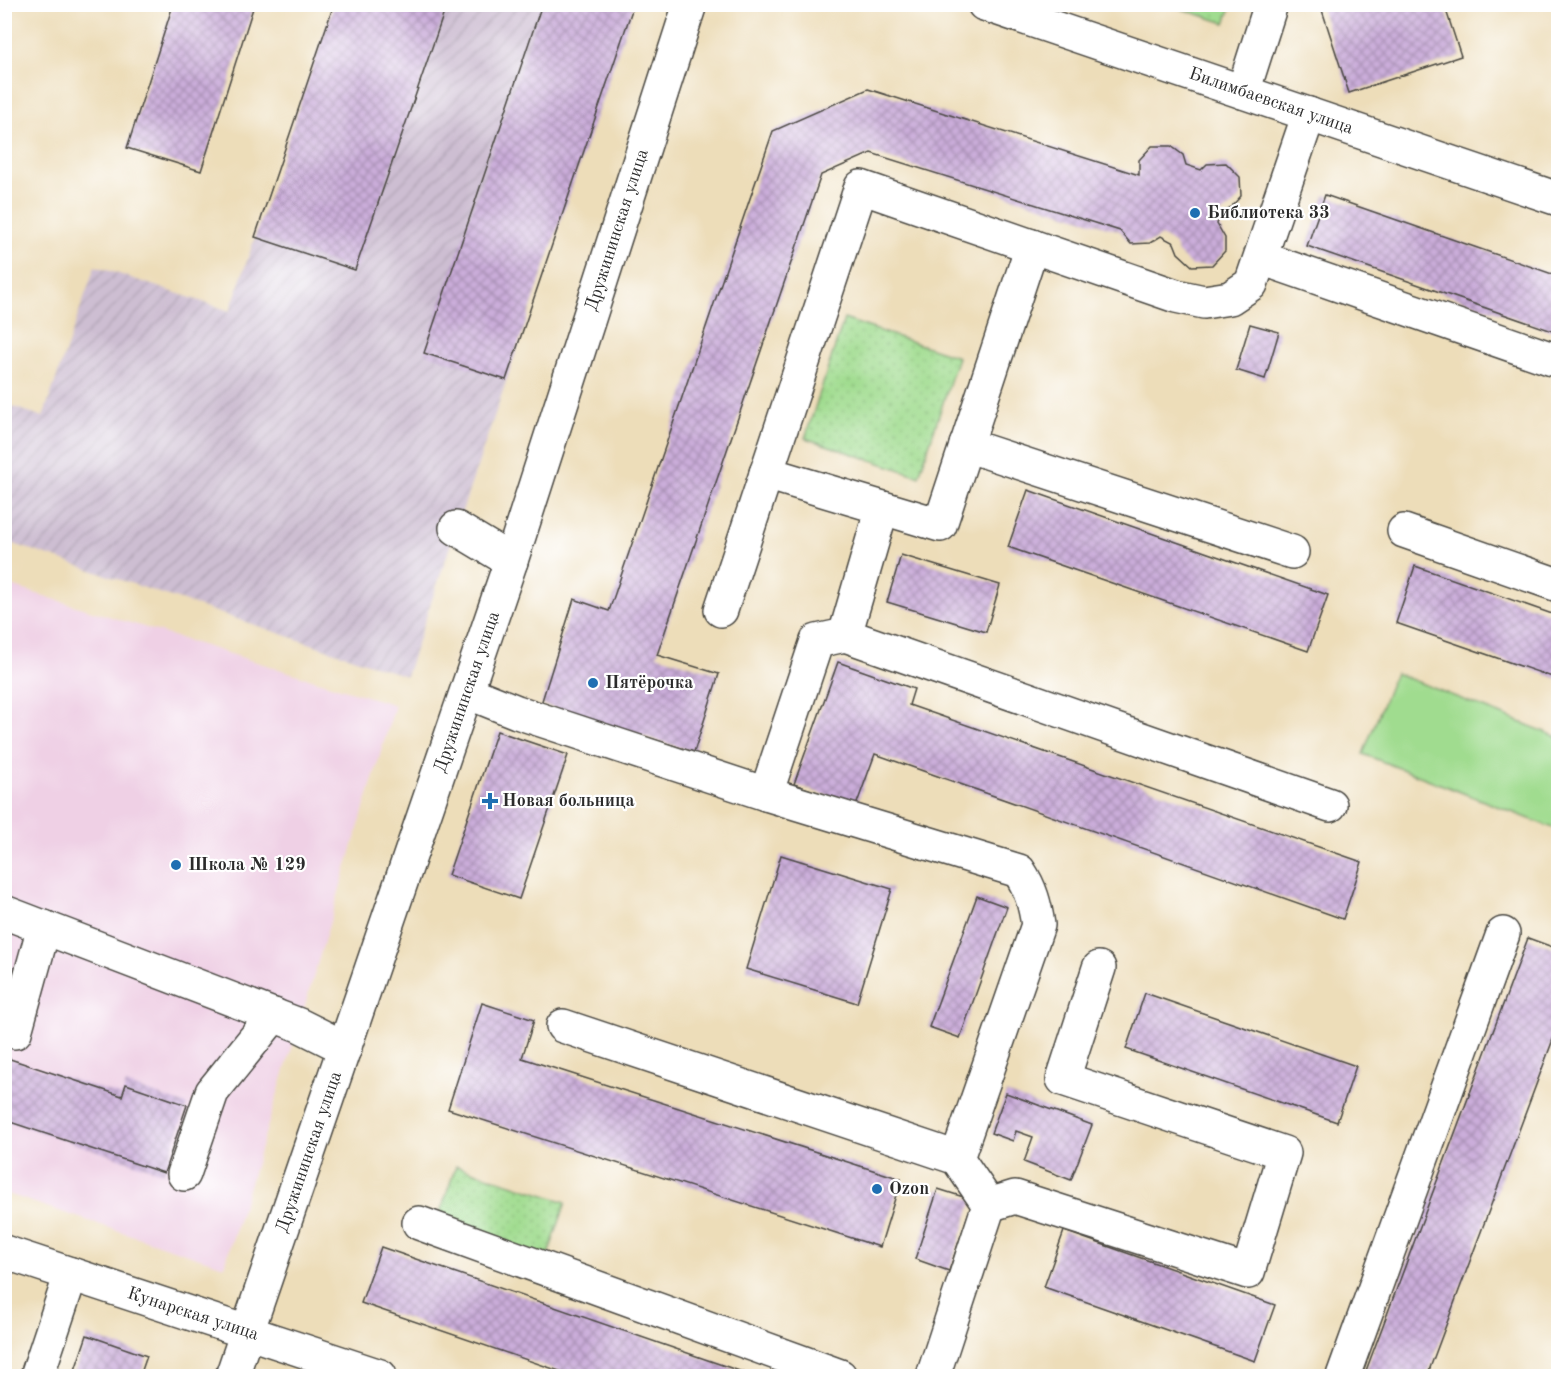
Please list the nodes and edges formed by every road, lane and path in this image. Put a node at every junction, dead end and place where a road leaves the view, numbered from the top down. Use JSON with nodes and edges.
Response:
{"nodes":[{"id":1,"x":690,"y":4,"type":"edge"},
{"id":2,"x":984,"y":4,"type":"edge"},
{"id":3,"x":1271,"y":4,"type":"edge"},
{"id":4,"x":1243,"y":92,"type":"junction"},
{"id":5,"x":1309,"y":114,"type":"junction"},
{"id":6,"x":1558,"y":199,"type":"edge"},
{"id":7,"x":1032,"y":246,"type":"junction"},
{"id":8,"x":1261,"y":258,"type":"junction"},
{"id":9,"x":1558,"y":362,"type":"edge"},
{"id":10,"x":966,"y":445,"type":"junction"},
{"id":11,"x":766,"y":473,"type":"junction"},
{"id":12,"x":882,"y":508,"type":"junction"},
{"id":13,"x":456,"y":528,"type":"dead end"},
{"id":14,"x":1404,"y":531,"type":"dead end"},
{"id":15,"x":1292,"y":552,"type":"dead end"},
{"id":16,"x":512,"y":561,"type":"junction"},
{"id":17,"x":1558,"y":585,"type":"edge"},
{"id":18,"x":721,"y":610,"type":"dead end"},
{"id":19,"x":845,"y":635,"type":"junction"},
{"id":20,"x":467,"y":692,"type":"junction"},
{"id":21,"x":766,"y":794,"type":"junction"},
{"id":22,"x":1330,"y":804,"type":"dead end"},
{"id":23,"x":4,"y":912,"type":"edge"},
{"id":24,"x":44,"y":927,"type":"junction"},
{"id":25,"x":1503,"y":934,"type":"dead end"},
{"id":26,"x":1099,"y":968,"type":"dead end"},
{"id":27,"x":274,"y":1015,"type":"junction"},
{"id":28,"x":563,"y":1026,"type":"dead end"},
{"id":29,"x":15,"y":1032,"type":"dead end"},
{"id":30,"x":345,"y":1048,"type":"junction"},
{"id":31,"x":957,"y":1158,"type":"junction"},
{"id":32,"x":184,"y":1174,"type":"dead end"},
{"id":33,"x":989,"y":1204,"type":"junction"},
{"id":34,"x":419,"y":1223,"type":"dead end"},
{"id":35,"x":4,"y":1252,"type":"edge"},
{"id":36,"x":70,"y":1274,"type":"junction"},
{"id":37,"x":248,"y":1332,"type":"junction"},
{"id":38,"x":37,"y":1377,"type":"edge"},
{"id":39,"x":232,"y":1377,"type":"edge"},
{"id":40,"x":380,"y":1377,"type":"edge"},
{"id":41,"x":840,"y":1377,"type":"edge"},
{"id":42,"x":933,"y":1377,"type":"edge"},
{"id":43,"x":1343,"y":1377,"type":"edge"}],
"edges":[{"from":1,"to":16,"type":"street","name":"Дружининская улица"},
{"from":2,"to":4,"type":"street","name":"Билимбаевская улица"},
{"from":3,"to":4,"type":"street"},
{"from":4,"to":5,"type":"street","name":"Билимбаевская улица"},
{"from":5,"to":6,"type":"street","name":"Билимбаевская улица"},
{"from":5,"to":8,"type":"street"},
{"from":7,"to":8,"type":"street"},
{"from":7,"to":10,"type":"street"},
{"from":7,"to":11,"type":"street"},
{"from":8,"to":9,"type":"street"},
{"from":10,"to":12,"type":"street"},
{"from":10,"to":15,"type":"street"},
{"from":11,"to":12,"type":"street"},
{"from":11,"to":18,"type":"street"},
{"from":12,"to":19,"type":"street"},
{"from":13,"to":16,"type":"street"},
{"from":14,"to":17,"type":"street"},
{"from":16,"to":20,"type":"street","name":"Дружининская улица"},
{"from":19,"to":21,"type":"street"},
{"from":19,"to":22,"type":"street"},
{"from":20,"to":21,"type":"street"},
{"from":20,"to":30,"type":"street","name":"Дружининская улица"},
{"from":21,"to":31,"type":"street"},
{"from":23,"to":24,"type":"street"},
{"from":24,"to":27,"type":"street"},
{"from":24,"to":29,"type":"street"},
{"from":25,"to":43,"type":"street"},
{"from":26,"to":33,"type":"street"},
{"from":27,"to":30,"type":"street"},
{"from":27,"to":32,"type":"street"},
{"from":28,"to":31,"type":"street"},
{"from":30,"to":37,"type":"street","name":"Дружининская улица"},
{"from":31,"to":33,"type":"street"},
{"from":33,"to":42,"type":"street"},
{"from":34,"to":41,"type":"street"},
{"from":35,"to":36,"type":"street","name":"Кунарская улица"},
{"from":36,"to":37,"type":"street","name":"Кунарская улица"},
{"from":36,"to":38,"type":"street"},
{"from":37,"to":39,"type":"street","name":"Дружининская улица"},
{"from":37,"to":40,"type":"street","name":"Кунарская улица"}]}
